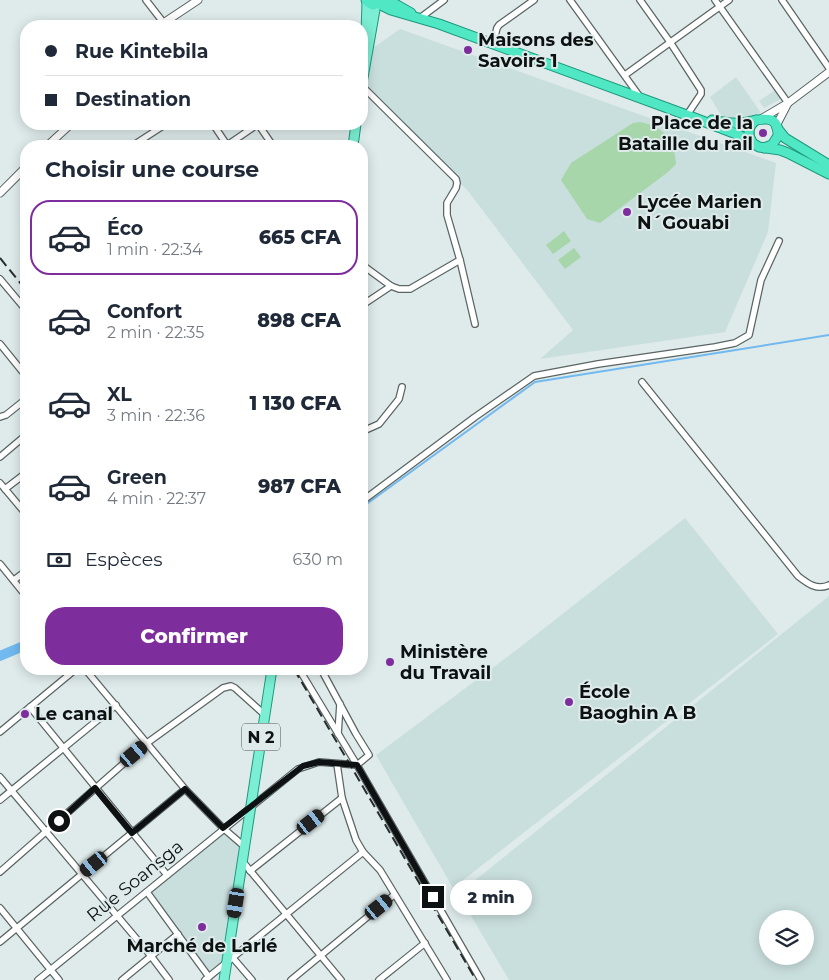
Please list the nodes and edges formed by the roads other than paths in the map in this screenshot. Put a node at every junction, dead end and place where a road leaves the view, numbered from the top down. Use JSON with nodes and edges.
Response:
{"nodes":[{"id":1,"x":146,"y":0,"type":"edge"},
{"id":2,"x":198,"y":0,"type":"edge"},
{"id":3,"x":366,"y":0,"type":"edge"},
{"id":4,"x":388,"y":0,"type":"edge"},
{"id":5,"x":444,"y":0,"type":"edge"},
{"id":6,"x":534,"y":0,"type":"edge"},
{"id":7,"x":570,"y":0,"type":"edge"},
{"id":8,"x":640,"y":0,"type":"edge"},
{"id":9,"x":714,"y":0,"type":"edge"},
{"id":10,"x":729,"y":0,"type":"edge"},
{"id":11,"x":782,"y":0,"type":"edge"},
{"id":12,"x":378,"y":2,"type":"edge"},
{"id":13,"x":719,"y":6,"type":"junction"},
{"id":14,"x":419,"y":17,"type":"junction"},
{"id":15,"x":158,"y":20,"type":"edge"},
{"id":16,"x":167,"y":20,"type":"edge"},
{"id":17,"x":366,"y":20,"type":"edge"},
{"id":18,"x":670,"y":42,"type":"junction"},
{"id":19,"x":493,"y":44,"type":"junction"},
{"id":20,"x":368,"y":47,"type":"edge"},
{"id":21,"x":829,"y":70,"type":"edge"},
{"id":22,"x":625,"y":75,"type":"junction"},
{"id":23,"x":368,"y":94,"type":"edge"},
{"id":24,"x":640,"y":97,"type":"junction"},
{"id":25,"x":788,"y":102,"type":"junction"},
{"id":26,"x":690,"y":116,"type":"junction"},
{"id":27,"x":759,"y":119,"type":"junction"},
{"id":28,"x":777,"y":127,"type":"junction"},
{"id":29,"x":65,"y":130,"type":"edge"},
{"id":30,"x":157,"y":130,"type":"edge"},
{"id":31,"x":249,"y":130,"type":"edge"},
{"id":32,"x":54,"y":140,"type":"edge"},
{"id":33,"x":141,"y":140,"type":"edge"},
{"id":34,"x":235,"y":140,"type":"edge"},
{"id":35,"x":752,"y":142,"type":"junction"},
{"id":36,"x":764,"y":148,"type":"junction"},
{"id":37,"x":829,"y":165,"type":"edge"},
{"id":38,"x":20,"y":174,"type":"edge"},
{"id":39,"x":829,"y":174,"type":"edge"},
{"id":40,"x":0,"y":193,"type":"edge"},
{"id":41,"x":779,"y":241,"type":"dead end"},
{"id":42,"x":460,"y":260,"type":"junction"},
{"id":43,"x":368,"y":269,"type":"edge"},
{"id":44,"x":0,"y":279,"type":"edge"},
{"id":45,"x":391,"y":286,"type":"junction"},
{"id":46,"x":368,"y":301,"type":"edge"},
{"id":47,"x":20,"y":303,"type":"edge"},
{"id":48,"x":475,"y":324,"type":"dead end"},
{"id":49,"x":0,"y":344,"type":"edge"},
{"id":50,"x":20,"y":369,"type":"edge"},
{"id":51,"x":642,"y":382,"type":"dead end"},
{"id":52,"x":402,"y":387,"type":"dead end"},
{"id":53,"x":20,"y":404,"type":"edge"},
{"id":54,"x":0,"y":417,"type":"edge"},
{"id":55,"x":368,"y":429,"type":"edge"},
{"id":56,"x":20,"y":440,"type":"edge"},
{"id":57,"x":0,"y":458,"type":"edge"},
{"id":58,"x":20,"y":478,"type":"edge"},
{"id":59,"x":0,"y":483,"type":"edge"},
{"id":60,"x":5,"y":489,"type":"junction"},
{"id":61,"x":368,"y":497,"type":"edge"},
{"id":62,"x":20,"y":507,"type":"edge"},
{"id":63,"x":0,"y":564,"type":"edge"},
{"id":64,"x":20,"y":575,"type":"edge"},
{"id":65,"x":14,"y":580,"type":"junction"},
{"id":66,"x":829,"y":585,"type":"edge"},
{"id":67,"x":20,"y":588,"type":"edge"},
{"id":68,"x":69,"y":675,"type":"edge"},
{"id":69,"x":90,"y":675,"type":"edge"},
{"id":70,"x":271,"y":675,"type":"edge"},
{"id":71,"x":303,"y":675,"type":"edge"},
{"id":72,"x":324,"y":675,"type":"edge"},
{"id":73,"x":340,"y":704,"type":"junction"},
{"id":74,"x":116,"y":705,"type":"junction"},
{"id":75,"x":30,"y":707,"type":"junction"},
{"id":76,"x":265,"y":714,"type":"junction"},
{"id":77,"x":0,"y":732,"type":"edge"},
{"id":78,"x":338,"y":734,"type":"junction"},
{"id":79,"x":148,"y":743,"type":"junction"},
{"id":80,"x":64,"y":748,"type":"junction"},
{"id":81,"x":337,"y":764,"type":"junction"},
{"id":82,"x":357,"y":765,"type":"junction"},
{"id":83,"x":0,"y":776,"type":"edge"},
{"id":84,"x":95,"y":788,"type":"junction"},
{"id":85,"x":185,"y":789,"type":"junction"},
{"id":86,"x":12,"y":790,"type":"junction"},
{"id":87,"x":342,"y":798,"type":"junction"},
{"id":88,"x":0,"y":800,"type":"edge"},
{"id":89,"x":252,"y":805,"type":"junction"},
{"id":90,"x":223,"y":828,"type":"junction"},
{"id":91,"x":47,"y":832,"type":"junction"},
{"id":92,"x":132,"y":833,"type":"junction"},
{"id":93,"x":245,"y":847,"type":"junction"},
{"id":94,"x":363,"y":852,"type":"junction"},
{"id":95,"x":243,"y":862,"type":"junction"},
{"id":96,"x":250,"y":871,"type":"junction"},
{"id":97,"x":0,"y":872,"type":"edge"},
{"id":98,"x":81,"y":874,"type":"junction"},
{"id":99,"x":167,"y":875,"type":"junction"},
{"id":100,"x":147,"y":892,"type":"junction"},
{"id":101,"x":394,"y":895,"type":"junction"},
{"id":102,"x":0,"y":908,"type":"edge"},
{"id":103,"x":286,"y":913,"type":"junction"},
{"id":104,"x":116,"y":916,"type":"junction"},
{"id":105,"x":17,"y":928,"type":"junction"},
{"id":106,"x":178,"y":934,"type":"junction"},
{"id":107,"x":0,"y":942,"type":"edge"},
{"id":108,"x":425,"y":943,"type":"junction"},
{"id":109,"x":321,"y":955,"type":"junction"},
{"id":110,"x":151,"y":956,"type":"junction"},
{"id":111,"x":230,"y":960,"type":"junction"},
{"id":112,"x":51,"y":970,"type":"junction"},
{"id":113,"x":207,"y":978,"type":"edge"},
{"id":114,"x":38,"y":980,"type":"edge"},
{"id":115,"x":60,"y":980,"type":"edge"},
{"id":116,"x":122,"y":980,"type":"edge"},
{"id":117,"x":169,"y":980,"type":"edge"},
{"id":118,"x":224,"y":980,"type":"edge"},
{"id":119,"x":252,"y":980,"type":"edge"},
{"id":120,"x":291,"y":980,"type":"edge"},
{"id":121,"x":341,"y":980,"type":"edge"},
{"id":122,"x":379,"y":980,"type":"edge"},
{"id":123,"x":448,"y":980,"type":"edge"},
{"id":124,"x":481,"y":980,"type":"edge"}],
"edges":[{"from":1,"to":15,"type":"street"},
{"from":2,"to":16,"type":"street"},
{"from":3,"to":12,"type":"highway"},
{"from":3,"to":17,"type":"main road"},
{"from":4,"to":14,"type":"highway"},
{"from":5,"to":14,"type":"street"},
{"from":6,"to":19,"type":"street"},
{"from":7,"to":22,"type":"street"},
{"from":8,"to":18,"type":"street"},
{"from":9,"to":13,"type":"street"},
{"from":10,"to":13,"type":"street"},
{"from":11,"to":21,"type":"street"},
{"from":12,"to":14,"type":"highway"},
{"from":12,"to":20,"type":"main road"},
{"from":13,"to":18,"type":"street"},
{"from":13,"to":25,"type":"street"},
{"from":14,"to":19,"type":"highway"},
{"from":18,"to":22,"type":"street"},
{"from":18,"to":26,"type":"street"},
{"from":19,"to":24,"type":"highway"},
{"from":21,"to":25,"type":"street"},
{"from":22,"to":24,"type":"street"},
{"from":23,"to":42,"type":"street"},
{"from":24,"to":26,"type":"highway"},
{"from":25,"to":27,"type":"street"},
{"from":25,"to":28,"type":"street"},
{"from":26,"to":27,"type":"highway"},
{"from":26,"to":35,"type":"highway"},
{"from":27,"to":28,"type":"highway"},
{"from":27,"to":35,"type":"highway"},
{"from":28,"to":36,"type":"highway"},
{"from":28,"to":37,"type":"highway"},
{"from":29,"to":32,"type":"street"},
{"from":30,"to":33,"type":"street"},
{"from":31,"to":34,"type":"street"},
{"from":35,"to":36,"type":"highway"},
{"from":36,"to":39,"type":"highway"},
{"from":38,"to":40,"type":"street"},
{"from":41,"to":61,"type":"street"},
{"from":42,"to":45,"type":"street"},
{"from":42,"to":48,"type":"street"},
{"from":43,"to":45,"type":"street"},
{"from":44,"to":47,"type":"street"},
{"from":45,"to":46,"type":"street"},
{"from":49,"to":50,"type":"street"},
{"from":51,"to":66,"type":"street"},
{"from":52,"to":55,"type":"street"},
{"from":53,"to":54,"type":"street"},
{"from":56,"to":57,"type":"street"},
{"from":58,"to":60,"type":"street"},
{"from":59,"to":60,"type":"street"},
{"from":60,"to":62,"type":"street"},
{"from":63,"to":65,"type":"street"},
{"from":64,"to":65,"type":"street"},
{"from":65,"to":67,"type":"street"},
{"from":68,"to":75,"type":"street"},
{"from":69,"to":74,"type":"street"},
{"from":70,"to":76,"type":"main road","number":"N 2"},
{"from":71,"to":78,"type":"street"},
{"from":72,"to":73,"type":"street"},
{"from":73,"to":78,"type":"street"},
{"from":73,"to":82,"type":"street"},
{"from":74,"to":79,"type":"street"},
{"from":74,"to":80,"type":"street"},
{"from":75,"to":77,"type":"street"},
{"from":75,"to":80,"type":"street"},
{"from":76,"to":79,"type":"street"},
{"from":76,"to":89,"type":"main road","number":"N 2"},
{"from":78,"to":82,"type":"street"},
{"from":79,"to":84,"type":"street"},
{"from":79,"to":85,"type":"street"},
{"from":80,"to":84,"type":"street"},
{"from":80,"to":86,"type":"street"},
{"from":81,"to":82,"type":"street","name":"Rue Soansga"},
{"from":81,"to":87,"type":"street"},
{"from":81,"to":89,"type":"street","name":"Rue Soansga"},
{"from":82,"to":124,"type":"street"},
{"from":83,"to":86,"type":"street"},
{"from":84,"to":91,"type":"street"},
{"from":84,"to":92,"type":"street"},
{"from":85,"to":90,"type":"street"},
{"from":85,"to":92,"type":"street"},
{"from":86,"to":88,"type":"street"},
{"from":86,"to":91,"type":"street"},
{"from":87,"to":94,"type":"street"},
{"from":87,"to":96,"type":"street"},
{"from":89,"to":90,"type":"street","name":"Rue Soansga"},
{"from":89,"to":93,"type":"main road","number":"N 2"},
{"from":90,"to":93,"type":"street"},
{"from":90,"to":99,"type":"street","name":"Rue Soansga"},
{"from":91,"to":97,"type":"street"},
{"from":91,"to":98,"type":"street"},
{"from":92,"to":98,"type":"street"},
{"from":92,"to":99,"type":"street"},
{"from":93,"to":95,"type":"main road","number":"N 2"},
{"from":94,"to":101,"type":"street"},
{"from":94,"to":103,"type":"street"},
{"from":95,"to":96,"type":"street"},
{"from":95,"to":111,"type":"main road","number":"N 2"},
{"from":96,"to":103,"type":"street"},
{"from":98,"to":104,"type":"street"},
{"from":98,"to":105,"type":"street"},
{"from":99,"to":100,"type":"street","name":"Rue Soansga"},
{"from":100,"to":104,"type":"street","name":"Rue Soansga"},
{"from":100,"to":106,"type":"street"},
{"from":101,"to":108,"type":"street"},
{"from":101,"to":109,"type":"street"},
{"from":102,"to":105,"type":"street"},
{"from":103,"to":109,"type":"street"},
{"from":103,"to":111,"type":"street"},
{"from":104,"to":110,"type":"street"},
{"from":104,"to":112,"type":"street","name":"Rue Soansga"},
{"from":105,"to":107,"type":"street"},
{"from":105,"to":112,"type":"street"},
{"from":106,"to":110,"type":"street"},
{"from":106,"to":113,"type":"street"},
{"from":108,"to":122,"type":"street"},
{"from":108,"to":123,"type":"street"},
{"from":109,"to":120,"type":"street"},
{"from":109,"to":121,"type":"street"},
{"from":110,"to":116,"type":"street"},
{"from":110,"to":117,"type":"street"},
{"from":111,"to":113,"type":"street"},
{"from":111,"to":118,"type":"main road","number":"N 2"},
{"from":111,"to":119,"type":"street"},
{"from":112,"to":114,"type":"street","name":"Rue Soansga"},
{"from":112,"to":115,"type":"street"}]}
